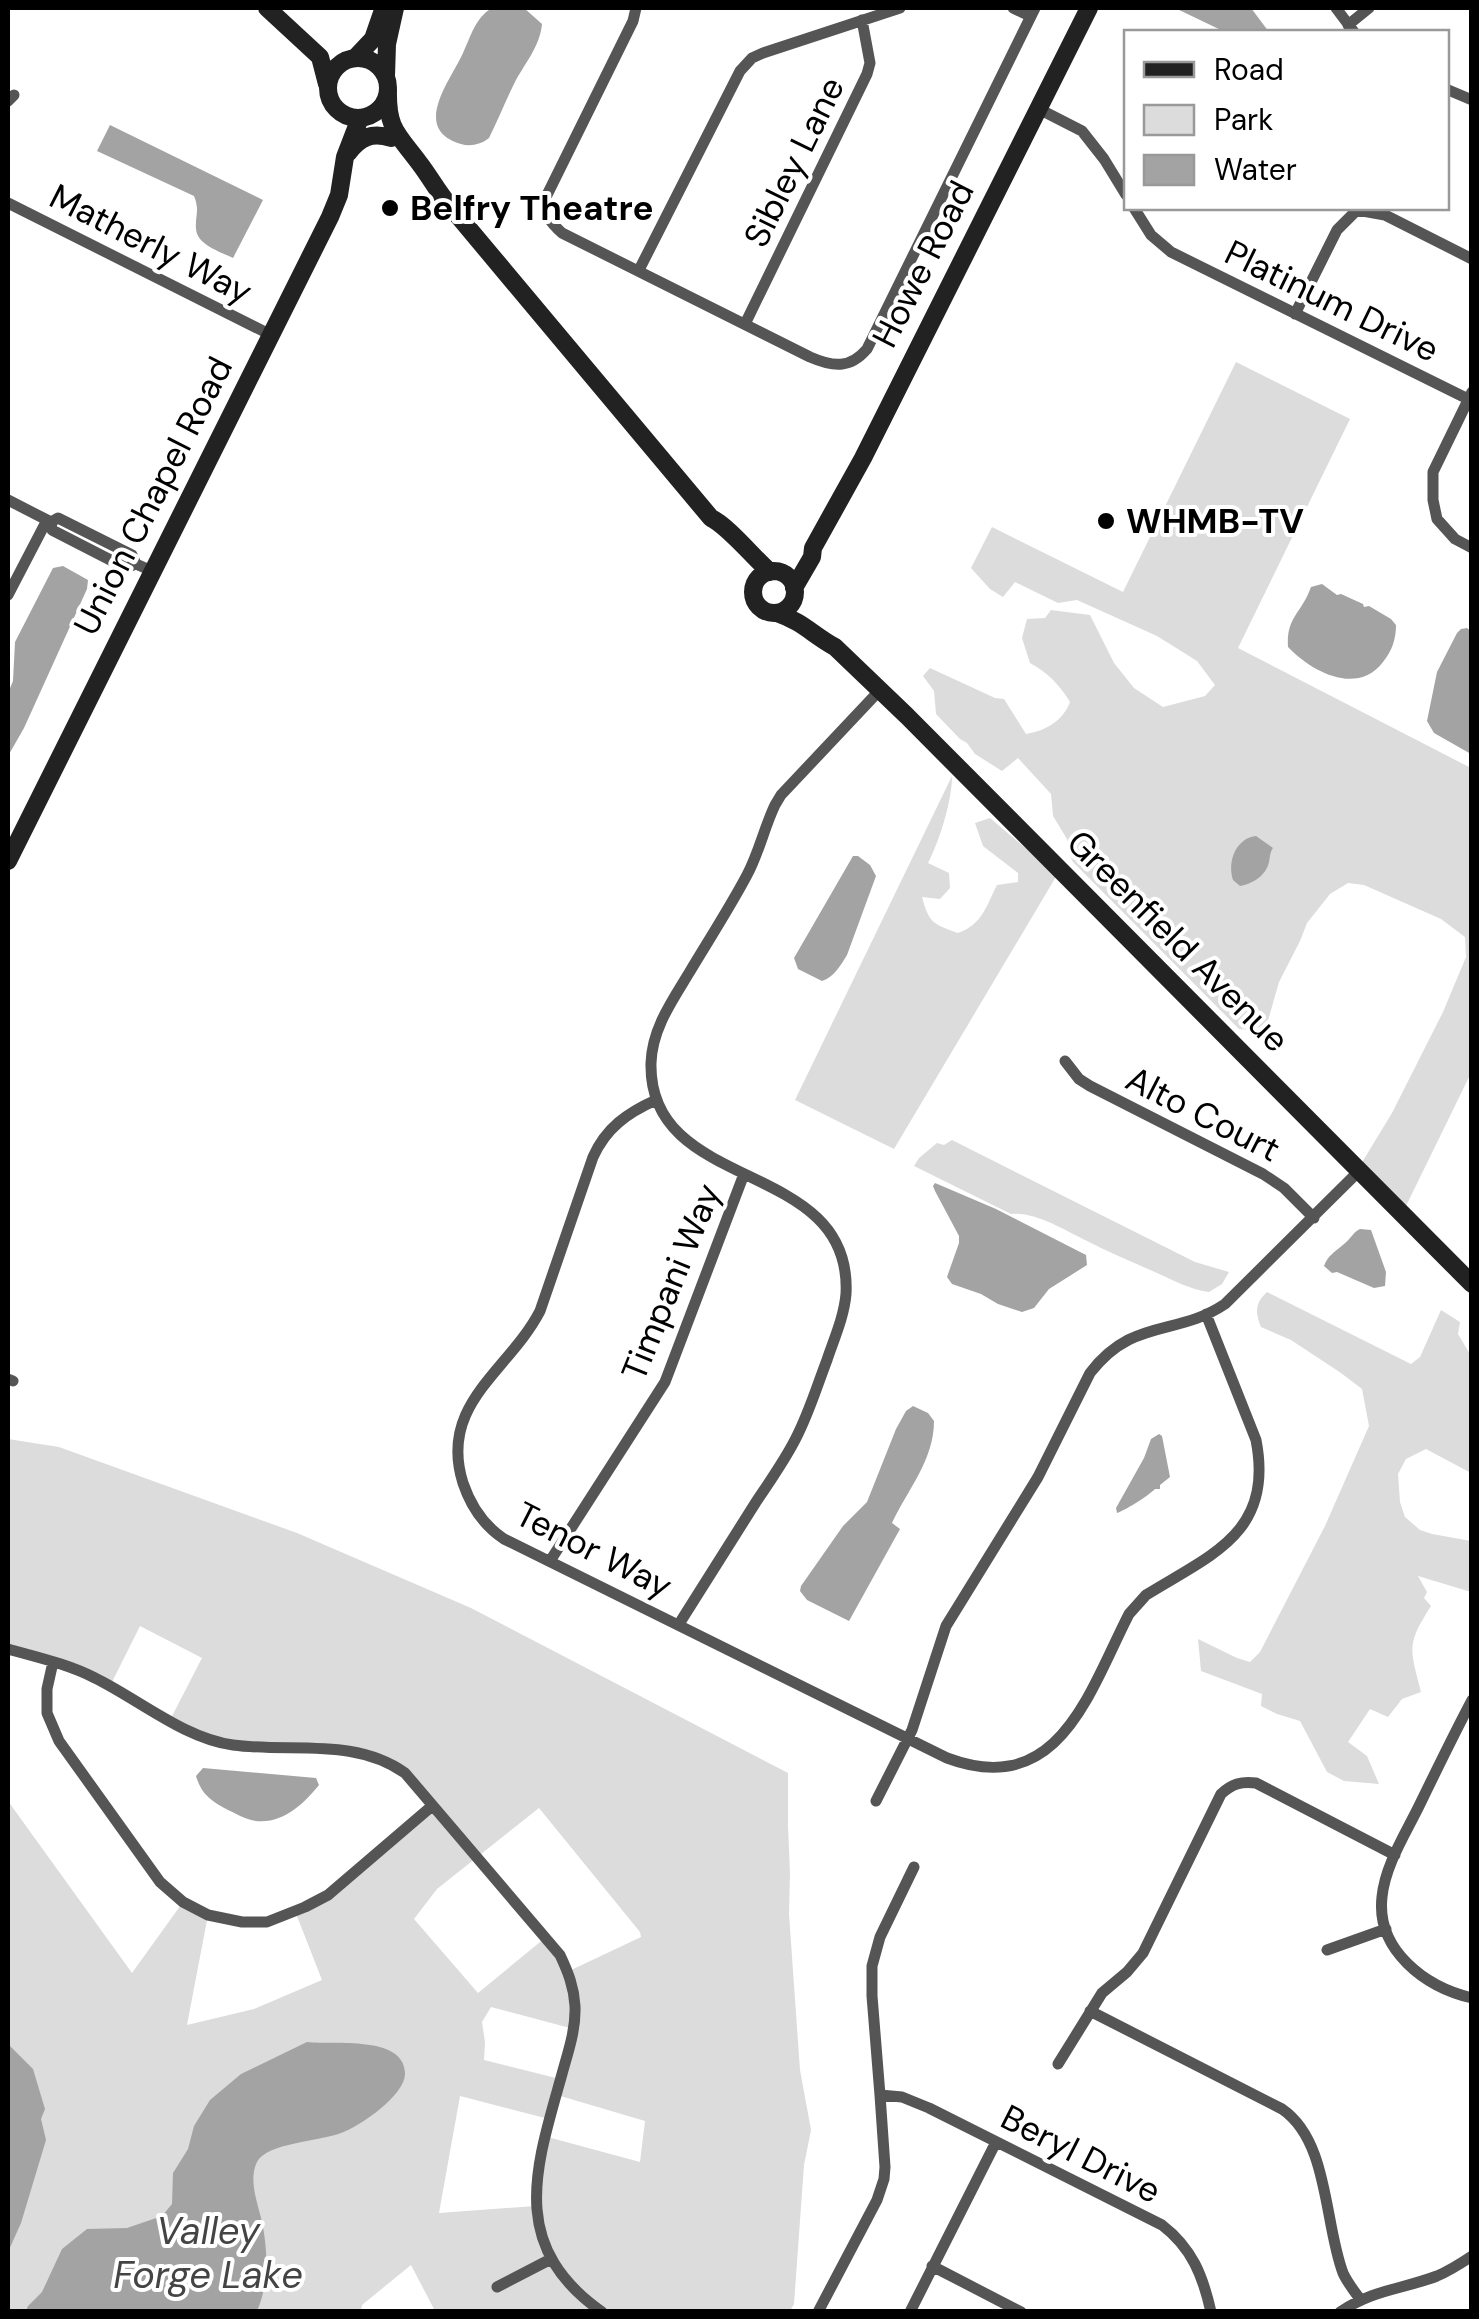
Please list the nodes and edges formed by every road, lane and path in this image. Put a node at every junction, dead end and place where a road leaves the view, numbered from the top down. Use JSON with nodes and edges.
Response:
{"nodes":[{"id":1,"x":267,"y":8,"type":"edge"},
{"id":2,"x":383,"y":8,"type":"edge"},
{"id":3,"x":395,"y":8,"type":"edge"},
{"id":4,"x":636,"y":8,"type":"edge"},
{"id":5,"x":900,"y":8,"type":"edge"},
{"id":6,"x":1013,"y":8,"type":"edge"},
{"id":7,"x":1088,"y":8,"type":"edge"},
{"id":8,"x":1336,"y":8,"type":"edge"},
{"id":9,"x":1370,"y":8,"type":"edge"},
{"id":10,"x":1032,"y":12,"type":"edge"},
{"id":11,"x":862,"y":20,"type":"junction"},
{"id":12,"x":1351,"y":29,"type":"edge"},
{"id":13,"x":301,"y":37,"type":"junction"},
{"id":14,"x":352,"y":58,"type":"junction"},
{"id":15,"x":387,"y":83,"type":"junction"},
{"id":16,"x":329,"y":94,"type":"junction"},
{"id":17,"x":1038,"y":108,"type":"junction"},
{"id":18,"x":361,"y":118,"type":"junction"},
{"id":19,"x":397,"y":141,"type":"junction"},
{"id":20,"x":345,"y":157,"type":"junction"},
{"id":21,"x":1124,"y":192,"type":"edge"},
{"id":22,"x":8,"y":203,"type":"edge"},
{"id":23,"x":1135,"y":210,"type":"edge"},
{"id":24,"x":1472,"y":259,"type":"edge"},
{"id":25,"x":639,"y":270,"type":"junction"},
{"id":26,"x":1296,"y":314,"type":"junction"},
{"id":27,"x":745,"y":324,"type":"junction"},
{"id":28,"x":270,"y":335,"type":"junction"},
{"id":29,"x":1470,"y":396,"type":"edge"},
{"id":30,"x":8,"y":500,"type":"edge"},
{"id":31,"x":711,"y":518,"type":"junction"},
{"id":32,"x":49,"y":521,"type":"junction"},
{"id":33,"x":812,"y":548,"type":"junction"},
{"id":34,"x":1472,"y":548,"type":"edge"},
{"id":35,"x":144,"y":568,"type":"junction"},
{"id":36,"x":773,"y":572,"type":"junction"},
{"id":37,"x":754,"y":588,"type":"junction"},
{"id":38,"x":794,"y":591,"type":"junction"},
{"id":39,"x":8,"y":596,"type":"edge"},
{"id":40,"x":778,"y":612,"type":"junction"},
{"id":41,"x":835,"y":647,"type":"junction"},
{"id":42,"x":879,"y":691,"type":"junction"},
{"id":43,"x":8,"y":861,"type":"edge"},
{"id":44,"x":1066,"y":1061,"type":"dead end"},
{"id":45,"x":656,"y":1100,"type":"junction"},
{"id":46,"x":1359,"y":1171,"type":"junction"},
{"id":47,"x":744,"y":1174,"type":"junction"},
{"id":48,"x":1314,"y":1218,"type":"junction"},
{"id":49,"x":1472,"y":1284,"type":"edge"},
{"id":50,"x":1206,"y":1314,"type":"junction"},
{"id":51,"x":550,"y":1561,"type":"junction"},
{"id":52,"x":679,"y":1624,"type":"junction"},
{"id":53,"x":8,"y":1649,"type":"edge"},
{"id":54,"x":53,"y":1662,"type":"junction"},
{"id":55,"x":1472,"y":1700,"type":"edge"},
{"id":56,"x":908,"y":1738,"type":"junction"},
{"id":57,"x":876,"y":1801,"type":"dead end"},
{"id":58,"x":432,"y":1806,"type":"junction"},
{"id":59,"x":1395,"y":1855,"type":"junction"},
{"id":60,"x":914,"y":1867,"type":"dead end"},
{"id":61,"x":1386,"y":1929,"type":"junction"},
{"id":62,"x":1327,"y":1950,"type":"dead end"},
{"id":63,"x":1472,"y":1998,"type":"edge"},
{"id":64,"x":1090,"y":2011,"type":"junction"},
{"id":65,"x":1058,"y":2064,"type":"dead end"},
{"id":66,"x":880,"y":2096,"type":"junction"},
{"id":67,"x":996,"y":2142,"type":"junction"},
{"id":68,"x":1472,"y":2256,"type":"edge"},
{"id":69,"x":551,"y":2259,"type":"junction"},
{"id":70,"x":932,"y":2266,"type":"junction"},
{"id":71,"x":497,"y":2287,"type":"dead end"},
{"id":72,"x":1360,"y":2299,"type":"junction"},
{"id":73,"x":602,"y":2312,"type":"edge"},
{"id":74,"x":818,"y":2312,"type":"edge"},
{"id":75,"x":910,"y":2312,"type":"edge"},
{"id":76,"x":1021,"y":2312,"type":"edge"},
{"id":77,"x":1211,"y":2312,"type":"edge"},
{"id":78,"x":1340,"y":2312,"type":"edge"}],
"edges":[{"from":1,"to":13,"type":"main road"},
{"from":2,"to":14,"type":"main road"},
{"from":3,"to":15,"type":"main road"},
{"from":4,"to":25,"type":"street"},
{"from":5,"to":11,"type":"street"},
{"from":6,"to":10,"type":"street"},
{"from":7,"to":17,"type":"main road","name":"Howe Road"},
{"from":8,"to":12,"type":"street"},
{"from":9,"to":12,"type":"street"},
{"from":10,"to":27,"type":"street"},
{"from":11,"to":25,"type":"street"},
{"from":11,"to":27,"type":"street","name":"Sibley Lane"},
{"from":13,"to":14,"type":"main road"},
{"from":13,"to":16,"type":"main road"},
{"from":14,"to":15,"type":"main road"},
{"from":14,"to":16,"type":"main road"},
{"from":15,"to":18,"type":"main road"},
{"from":15,"to":19,"type":"main road"},
{"from":16,"to":18,"type":"main road"},
{"from":16,"to":20,"type":"main road","name":"Union Chapel Road"},
{"from":17,"to":21,"type":"street"},
{"from":17,"to":33,"type":"main road","name":"Howe Road"},
{"from":18,"to":19,"type":"main road"},
{"from":18,"to":20,"type":"main road","name":"Union Chapel Road"},
{"from":19,"to":20,"type":"main road"},
{"from":19,"to":31,"type":"main road"},
{"from":20,"to":28,"type":"main road","name":"Union Chapel Road"},
{"from":22,"to":28,"type":"street","name":"Matherly Way"},
{"from":23,"to":26,"type":"street","name":"Platinum Drive"},
{"from":24,"to":26,"type":"street"},
{"from":25,"to":27,"type":"street"},
{"from":26,"to":29,"type":"street","name":"Platinum Drive"},
{"from":28,"to":35,"type":"main road","name":"Union Chapel Road"},
{"from":29,"to":34,"type":"street"},
{"from":30,"to":32,"type":"street"},
{"from":31,"to":36,"type":"main road"},
{"from":31,"to":37,"type":"main road"},
{"from":32,"to":35,"type":"street"},
{"from":32,"to":39,"type":"street"},
{"from":33,"to":36,"type":"main road","name":"Howe Road"},
{"from":33,"to":38,"type":"main road","name":"Howe Road"},
{"from":35,"to":43,"type":"main road","name":"Union Chapel Road"},
{"from":36,"to":37,"type":"main road"},
{"from":36,"to":38,"type":"main road"},
{"from":37,"to":40,"type":"main road"},
{"from":38,"to":40,"type":"main road"},
{"from":38,"to":41,"type":"main road","name":"Greenfield Avenue"},
{"from":40,"to":41,"type":"main road","name":"Greenfield Avenue"},
{"from":41,"to":42,"type":"main road","name":"Greenfield Avenue"},
{"from":42,"to":45,"type":"street"},
{"from":42,"to":46,"type":"main road","name":"Greenfield Avenue"},
{"from":44,"to":48,"type":"street","name":"Alto Court"},
{"from":45,"to":47,"type":"street"},
{"from":45,"to":51,"type":"street","name":"Tenor Way"},
{"from":46,"to":48,"type":"street"},
{"from":46,"to":49,"type":"main road","name":"Greenfield Avenue"},
{"from":47,"to":51,"type":"street","name":"Timpani Way"},
{"from":47,"to":52,"type":"street"},
{"from":48,"to":50,"type":"street"},
{"from":50,"to":56,"type":"street"},
{"from":50,"to":56,"type":"street","name":"Tenor Way"},
{"from":51,"to":52,"type":"street","name":"Tenor Way"},
{"from":52,"to":56,"type":"street","name":"Tenor Way"},
{"from":53,"to":54,"type":"street"},
{"from":54,"to":58,"type":"street"},
{"from":54,"to":58,"type":"street"},
{"from":55,"to":59,"type":"street"},
{"from":56,"to":57,"type":"street"},
{"from":58,"to":69,"type":"street"},
{"from":59,"to":61,"type":"street"},
{"from":59,"to":64,"type":"street"},
{"from":60,"to":66,"type":"street"},
{"from":61,"to":62,"type":"street"},
{"from":61,"to":63,"type":"street"},
{"from":64,"to":65,"type":"street"},
{"from":64,"to":72,"type":"street"},
{"from":66,"to":67,"type":"street","name":"Beryl Drive"},
{"from":66,"to":74,"type":"street"},
{"from":67,"to":70,"type":"street"},
{"from":67,"to":77,"type":"street","name":"Beryl Drive"},
{"from":68,"to":72,"type":"street"},
{"from":69,"to":71,"type":"street"},
{"from":69,"to":73,"type":"street"},
{"from":70,"to":75,"type":"street"},
{"from":70,"to":76,"type":"street"},
{"from":72,"to":78,"type":"street"}]}
